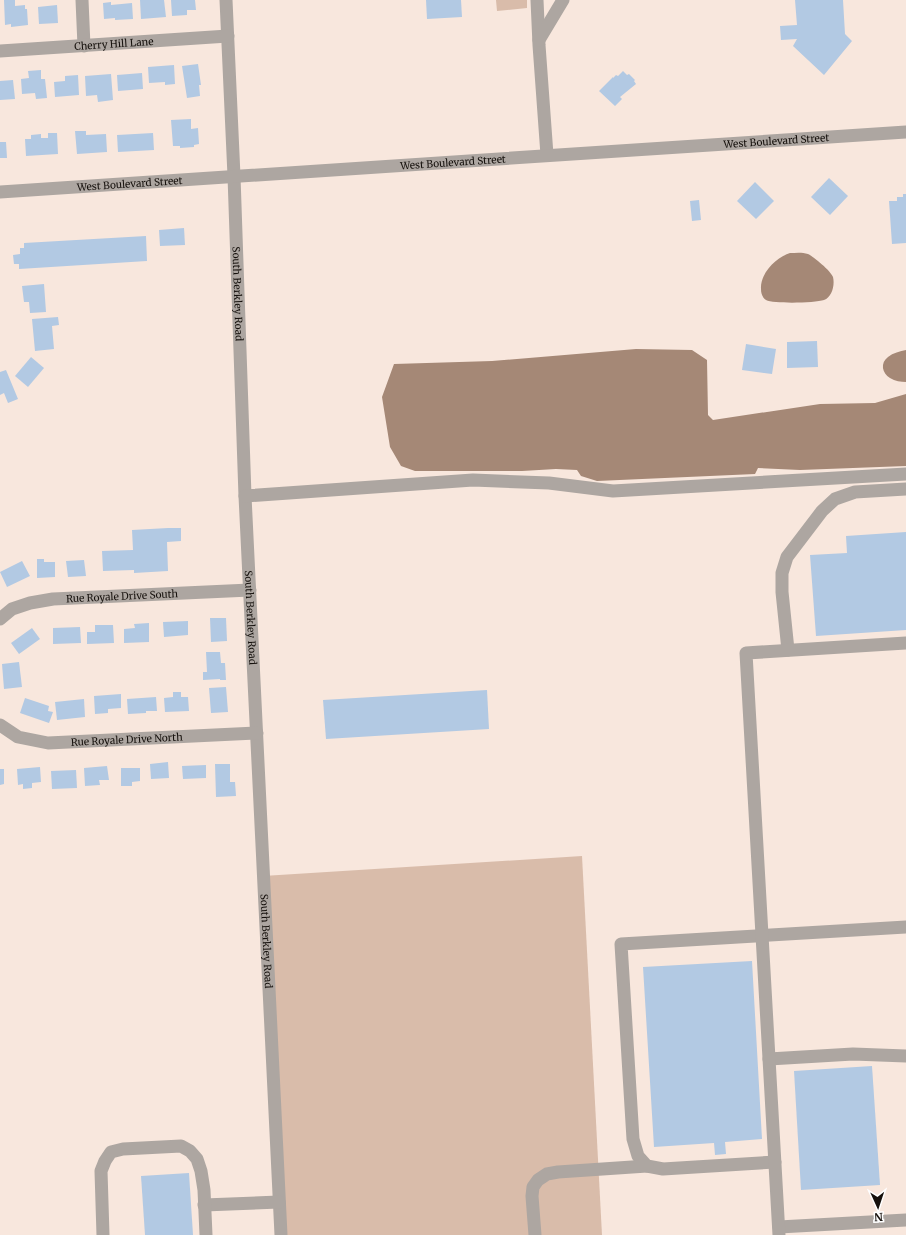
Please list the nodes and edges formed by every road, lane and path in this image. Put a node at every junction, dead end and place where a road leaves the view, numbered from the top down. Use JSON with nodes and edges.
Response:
{"nodes":[{"id":1,"x":82,"y":0,"type":"edge"},
{"id":2,"x":226,"y":0,"type":"edge"},
{"id":3,"x":537,"y":0,"type":"edge"},
{"id":4,"x":563,"y":0,"type":"edge"},
{"id":5,"x":228,"y":36,"type":"junction"},
{"id":6,"x":538,"y":40,"type":"junction"},
{"id":7,"x":84,"y":46,"type":"junction"},
{"id":8,"x":0,"y":51,"type":"edge"},
{"id":9,"x":906,"y":132,"type":"edge"},
{"id":10,"x":547,"y":155,"type":"junction"},
{"id":11,"x":234,"y":176,"type":"junction"},
{"id":12,"x":0,"y":192,"type":"edge"},
{"id":13,"x":906,"y":474,"type":"edge"},
{"id":14,"x":906,"y":489,"type":"edge"},
{"id":15,"x":245,"y":496,"type":"junction"},
{"id":16,"x":250,"y":590,"type":"junction"},
{"id":17,"x":0,"y":620,"type":"edge"},
{"id":18,"x":906,"y":643,"type":"edge"},
{"id":19,"x":788,"y":650,"type":"junction"},
{"id":20,"x":0,"y":725,"type":"edge"},
{"id":21,"x":257,"y":733,"type":"junction"},
{"id":22,"x":906,"y":927,"type":"edge"},
{"id":23,"x":762,"y":934,"type":"junction"},
{"id":24,"x":906,"y":1056,"type":"edge"},
{"id":25,"x":769,"y":1059,"type":"junction"},
{"id":26,"x":775,"y":1162,"type":"junction"},
{"id":27,"x":647,"y":1166,"type":"junction"},
{"id":28,"x":279,"y":1202,"type":"junction"},
{"id":29,"x":204,"y":1205,"type":"junction"},
{"id":30,"x":906,"y":1220,"type":"edge"},
{"id":31,"x":779,"y":1231,"type":"edge"},
{"id":32,"x":103,"y":1235,"type":"edge"},
{"id":33,"x":206,"y":1235,"type":"edge"},
{"id":34,"x":281,"y":1235,"type":"edge"},
{"id":35,"x":535,"y":1235,"type":"edge"}],
"edges":[{"from":1,"to":7,"type":"street"},
{"from":2,"to":5,"type":"street","name":"South Berkley Road"},
{"from":3,"to":6,"type":"street"},
{"from":4,"to":6,"type":"street"},
{"from":5,"to":7,"type":"street","name":"Cherry Hill Lane"},
{"from":5,"to":11,"type":"street","name":"South Berkley Road"},
{"from":6,"to":10,"type":"street"},
{"from":7,"to":8,"type":"street","name":"Cherry Hill Lane"},
{"from":9,"to":10,"type":"street","name":"West Boulevard Street"},
{"from":10,"to":11,"type":"street","name":"West Boulevard Street"},
{"from":11,"to":12,"type":"street","name":"West Boulevard Street"},
{"from":11,"to":15,"type":"street","name":"South Berkley Road"},
{"from":13,"to":15,"type":"street"},
{"from":14,"to":19,"type":"street"},
{"from":15,"to":16,"type":"street","name":"South Berkley Road"},
{"from":16,"to":17,"type":"street","name":"Rue Royale Drive South"},
{"from":16,"to":21,"type":"street","name":"South Berkley Road"},
{"from":18,"to":19,"type":"street"},
{"from":19,"to":23,"type":"street"},
{"from":20,"to":21,"type":"street","name":"Rue Royale Drive North"},
{"from":21,"to":28,"type":"street","name":"South Berkley Road"},
{"from":22,"to":23,"type":"street"},
{"from":23,"to":25,"type":"street"},
{"from":23,"to":27,"type":"street"},
{"from":24,"to":25,"type":"street"},
{"from":25,"to":26,"type":"street"},
{"from":26,"to":27,"type":"street"},
{"from":26,"to":31,"type":"street"},
{"from":27,"to":35,"type":"street"},
{"from":28,"to":29,"type":"street"},
{"from":28,"to":34,"type":"street","name":"South Berkley Road"},
{"from":29,"to":32,"type":"street"},
{"from":29,"to":33,"type":"street"},
{"from":30,"to":31,"type":"street"}]}
